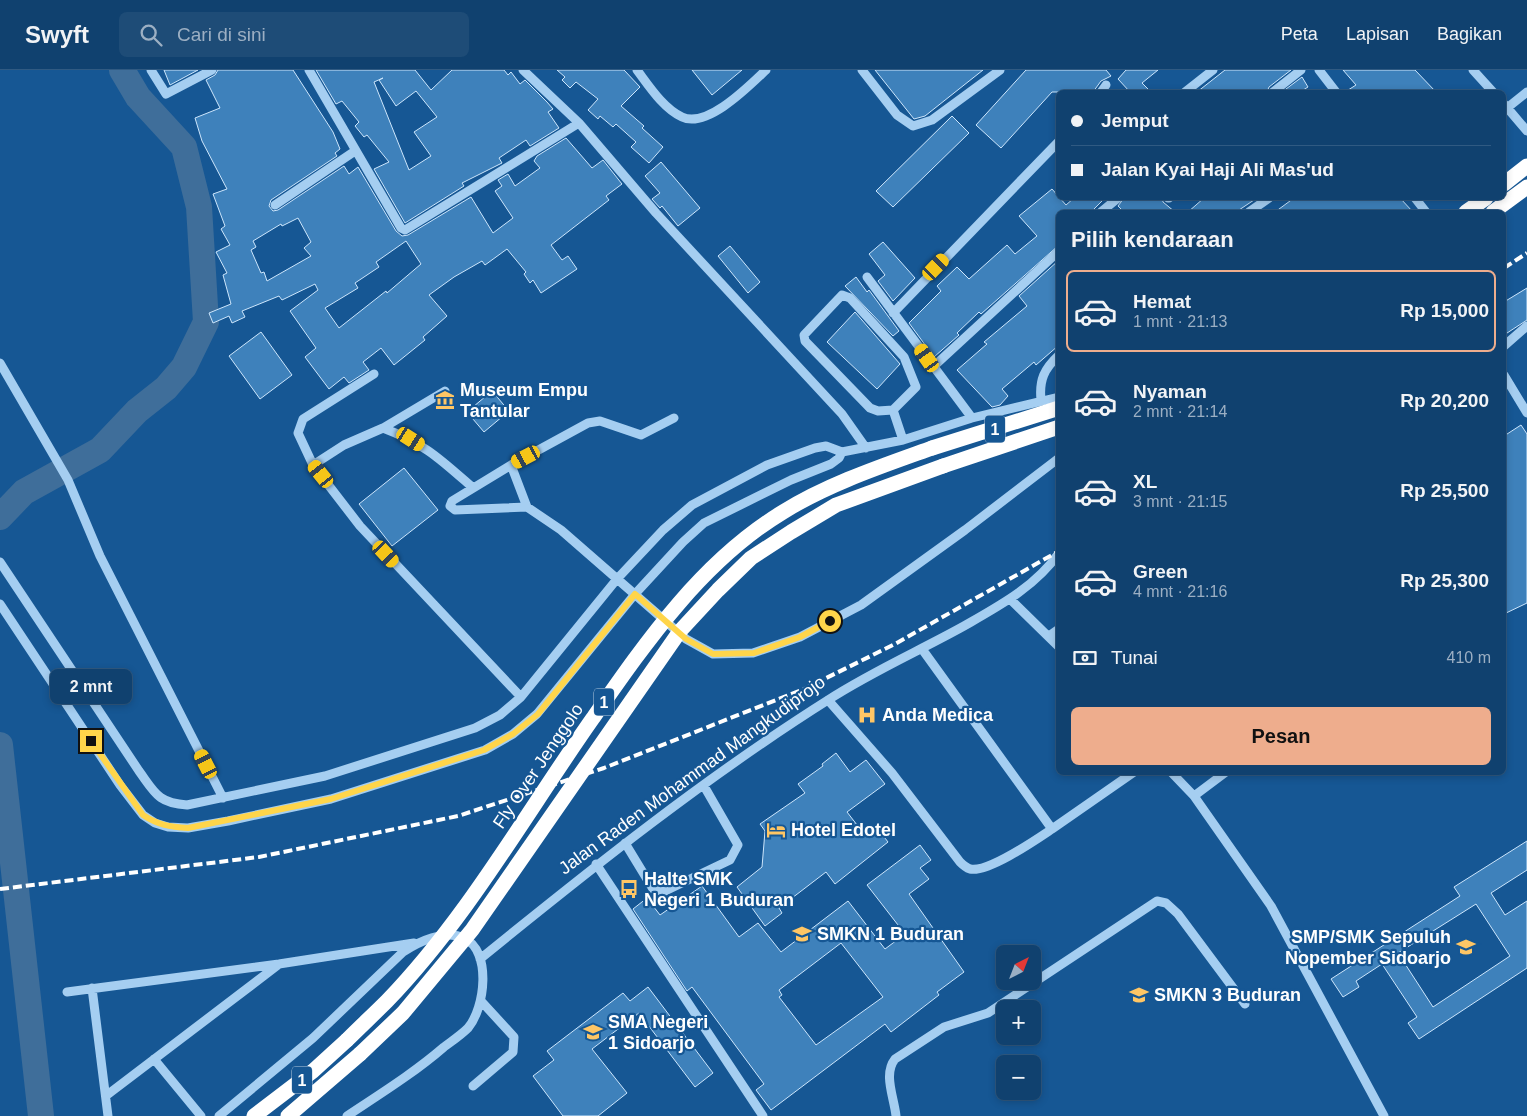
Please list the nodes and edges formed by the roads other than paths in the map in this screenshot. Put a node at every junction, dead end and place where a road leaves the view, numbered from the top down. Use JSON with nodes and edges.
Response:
{"nodes":[{"id":1,"x":152,"y":70,"type":"edge"},
{"id":2,"x":212,"y":70,"type":"edge"},
{"id":3,"x":309,"y":70,"type":"edge"},
{"id":4,"x":523,"y":70,"type":"edge"},
{"id":5,"x":636,"y":70,"type":"edge"},
{"id":6,"x":766,"y":70,"type":"edge"},
{"id":7,"x":862,"y":70,"type":"edge"},
{"id":8,"x":1000,"y":70,"type":"edge"},
{"id":9,"x":1213,"y":70,"type":"edge"},
{"id":10,"x":1302,"y":70,"type":"edge"},
{"id":11,"x":1319,"y":70,"type":"edge"},
{"id":12,"x":1473,"y":70,"type":"edge"},
{"id":13,"x":1188,"y":90,"type":"edge"},
{"id":14,"x":1276,"y":90,"type":"edge"},
{"id":15,"x":1334,"y":90,"type":"edge"},
{"id":16,"x":1491,"y":90,"type":"edge"},
{"id":17,"x":1527,"y":92,"type":"edge"},
{"id":18,"x":1506,"y":105,"type":"edge"},
{"id":19,"x":1506,"y":107,"type":"edge"},
{"id":20,"x":579,"y":123,"type":"junction"},
{"id":21,"x":1527,"y":131,"type":"edge"},
{"id":22,"x":1056,"y":144,"type":"edge"},
{"id":23,"x":355,"y":150,"type":"junction"},
{"id":24,"x":1527,"y":166,"type":"edge"},
{"id":25,"x":1506,"y":182,"type":"edge"},
{"id":26,"x":1527,"y":188,"type":"edge"},
{"id":27,"x":1116,"y":200,"type":"edge"},
{"id":28,"x":1266,"y":200,"type":"edge"},
{"id":29,"x":1417,"y":200,"type":"edge"},
{"id":30,"x":1483,"y":200,"type":"edge"},
{"id":31,"x":276,"y":205,"type":"dead end"},
{"id":32,"x":1103,"y":210,"type":"edge"},
{"id":33,"x":1252,"y":210,"type":"edge"},
{"id":34,"x":1424,"y":210,"type":"edge"},
{"id":35,"x":1469,"y":210,"type":"edge"},
{"id":36,"x":1496,"y":210,"type":"edge"},
{"id":37,"x":1056,"y":255,"type":"edge"},
{"id":38,"x":867,"y":277,"type":"dead end"},
{"id":39,"x":893,"y":313,"type":"junction"},
{"id":40,"x":1527,"y":326,"type":"edge"},
{"id":41,"x":1506,"y":344,"type":"edge"},
{"id":42,"x":1056,"y":358,"type":"edge"},
{"id":43,"x":0,"y":363,"type":"edge"},
{"id":44,"x":933,"y":367,"type":"junction"},
{"id":45,"x":374,"y":374,"type":"dead end"},
{"id":46,"x":1506,"y":378,"type":"edge"},
{"id":47,"x":445,"y":391,"type":"dead end"},
{"id":48,"x":1056,"y":398,"type":"edge"},
{"id":49,"x":1041,"y":400,"type":"junction"},
{"id":50,"x":1056,"y":409,"type":"edge"},
{"id":51,"x":893,"y":410,"type":"junction"},
{"id":52,"x":1527,"y":413,"type":"edge"},
{"id":53,"x":674,"y":418,"type":"dead end"},
{"id":54,"x":972,"y":418,"type":"junction"},
{"id":55,"x":383,"y":428,"type":"junction"},
{"id":56,"x":1056,"y":428,"type":"edge"},
{"id":57,"x":903,"y":440,"type":"junction"},
{"id":58,"x":866,"y":448,"type":"junction"},
{"id":59,"x":842,"y":452,"type":"junction"},
{"id":60,"x":1056,"y":460,"type":"edge"},
{"id":61,"x":313,"y":465,"type":"junction"},
{"id":62,"x":510,"y":465,"type":"junction"},
{"id":63,"x":472,"y":488,"type":"junction"},
{"id":64,"x":527,"y":507,"type":"junction"},
{"id":65,"x":1056,"y":558,"type":"edge"},
{"id":66,"x":0,"y":562,"type":"edge"},
{"id":67,"x":617,"y":579,"type":"junction"},
{"id":68,"x":635,"y":594,"type":"junction"},
{"id":69,"x":1011,"y":600,"type":"junction"},
{"id":70,"x":0,"y":604,"type":"edge"},
{"id":71,"x":1056,"y":631,"type":"edge"},
{"id":72,"x":1049,"y":636,"type":"junction"},
{"id":73,"x":1056,"y":644,"type":"edge"},
{"id":74,"x":922,"y":649,"type":"junction"},
{"id":75,"x":521,"y":697,"type":"junction"},
{"id":76,"x":828,"y":700,"type":"junction"},
{"id":77,"x":1130,"y":775,"type":"edge"},
{"id":78,"x":1174,"y":775,"type":"edge"},
{"id":79,"x":1222,"y":775,"type":"edge"},
{"id":80,"x":704,"y":786,"type":"junction"},
{"id":81,"x":1194,"y":796,"type":"junction"},
{"id":82,"x":223,"y":798,"type":"junction"},
{"id":83,"x":1052,"y":829,"type":"junction"},
{"id":84,"x":625,"y":843,"type":"junction"},
{"id":85,"x":596,"y":864,"type":"junction"},
{"id":86,"x":419,"y":942,"type":"junction"},
{"id":87,"x":480,"y":959,"type":"junction"},
{"id":88,"x":279,"y":964,"type":"junction"},
{"id":89,"x":92,"y":988,"type":"junction"},
{"id":90,"x":67,"y":992,"type":"dead end"},
{"id":91,"x":481,"y":1001,"type":"junction"},
{"id":92,"x":1245,"y":1004,"type":"dead end"},
{"id":93,"x":154,"y":1059,"type":"junction"},
{"id":94,"x":473,"y":1086,"type":"dead end"},
{"id":95,"x":107,"y":1095,"type":"junction"},
{"id":96,"x":108,"y":1116,"type":"edge"},
{"id":97,"x":201,"y":1116,"type":"edge"},
{"id":98,"x":219,"y":1116,"type":"edge"},
{"id":99,"x":254,"y":1116,"type":"edge"},
{"id":100,"x":288,"y":1116,"type":"edge"},
{"id":101,"x":347,"y":1116,"type":"edge"},
{"id":102,"x":763,"y":1116,"type":"edge"},
{"id":103,"x":896,"y":1116,"type":"edge"},
{"id":104,"x":1384,"y":1116,"type":"edge"}],
"edges":[{"from":1,"to":2,"type":"street"},
{"from":3,"to":23,"type":"street"},
{"from":4,"to":20,"type":"street"},
{"from":5,"to":6,"type":"street"},
{"from":7,"to":8,"type":"street"},
{"from":9,"to":13,"type":"street"},
{"from":10,"to":14,"type":"street"},
{"from":11,"to":15,"type":"street"},
{"from":12,"to":16,"type":"street"},
{"from":17,"to":18,"type":"street"},
{"from":19,"to":21,"type":"street"},
{"from":20,"to":23,"type":"street"},
{"from":20,"to":58,"type":"street"},
{"from":22,"to":39,"type":"street"},
{"from":23,"to":31,"type":"street"},
{"from":24,"to":25,"type":"highway"},
{"from":26,"to":36,"type":"highway"},
{"from":27,"to":32,"type":"street"},
{"from":28,"to":33,"type":"street"},
{"from":29,"to":34,"type":"street"},
{"from":30,"to":35,"type":"highway"},
{"from":37,"to":44,"type":"street"},
{"from":38,"to":39,"type":"street"},
{"from":39,"to":44,"type":"street"},
{"from":40,"to":41,"type":"street"},
{"from":42,"to":49,"type":"street"},
{"from":43,"to":82,"type":"street"},
{"from":44,"to":54,"type":"street"},
{"from":45,"to":61,"type":"street"},
{"from":46,"to":52,"type":"street"},
{"from":47,"to":55,"type":"street"},
{"from":48,"to":49,"type":"street"},
{"from":49,"to":54,"type":"street"},
{"from":50,"to":99,"type":"highway","name":"Fly Over Jenggolo","number":"1","bridge":true},
{"from":51,"to":51,"type":"street"},
{"from":51,"to":57,"type":"street"},
{"from":53,"to":62,"type":"street"},
{"from":54,"to":57,"type":"street"},
{"from":55,"to":61,"type":"street"},
{"from":55,"to":63,"type":"street"},
{"from":56,"to":100,"type":"highway","number":"1","bridge":true},
{"from":57,"to":58,"type":"street"},
{"from":58,"to":59,"type":"street"},
{"from":59,"to":67,"type":"street"},
{"from":59,"to":68,"type":"street"},
{"from":60,"to":68,"type":"street"},
{"from":61,"to":75,"type":"street"},
{"from":62,"to":63,"type":"street"},
{"from":62,"to":64,"type":"street"},
{"from":63,"to":64,"type":"street"},
{"from":64,"to":67,"type":"street"},
{"from":65,"to":69,"type":"street","name":"Jalan Raden Mohammad Mangkudiprojo"},
{"from":66,"to":82,"type":"street"},
{"from":67,"to":68,"type":"street"},
{"from":67,"to":75,"type":"street"},
{"from":68,"to":70,"type":"street"},
{"from":69,"to":72,"type":"street"},
{"from":69,"to":74,"type":"street","name":"Jalan Raden Mohammad Mangkudiprojo"},
{"from":71,"to":72,"type":"street"},
{"from":72,"to":73,"type":"street"},
{"from":74,"to":76,"type":"street","name":"Jalan Raden Mohammad Mangkudiprojo"},
{"from":74,"to":83,"type":"street"},
{"from":75,"to":82,"type":"street"},
{"from":76,"to":80,"type":"street","name":"Jalan Raden Mohammad Mangkudiprojo"},
{"from":76,"to":83,"type":"street"},
{"from":77,"to":83,"type":"street"},
{"from":78,"to":81,"type":"street"},
{"from":79,"to":81,"type":"street"},
{"from":80,"to":84,"type":"street","name":"Jalan Raden Mohammad Mangkudiprojo"},
{"from":80,"to":84,"type":"street"},
{"from":81,"to":104,"type":"street"},
{"from":84,"to":85,"type":"street","name":"Jalan Raden Mohammad Mangkudiprojo"},
{"from":85,"to":87,"type":"street","name":"Jalan Raden Mohammad Mangkudiprojo"},
{"from":85,"to":102,"type":"street"},
{"from":86,"to":87,"type":"street"},
{"from":86,"to":88,"type":"street"},
{"from":86,"to":98,"type":"street"},
{"from":87,"to":91,"type":"street"},
{"from":88,"to":89,"type":"street"},
{"from":88,"to":93,"type":"street"},
{"from":89,"to":90,"type":"street"},
{"from":89,"to":95,"type":"street"},
{"from":91,"to":94,"type":"street"},
{"from":91,"to":101,"type":"street"},
{"from":92,"to":103,"type":"street"},
{"from":93,"to":95,"type":"street"},
{"from":93,"to":97,"type":"street"},
{"from":95,"to":96,"type":"street"}]}
